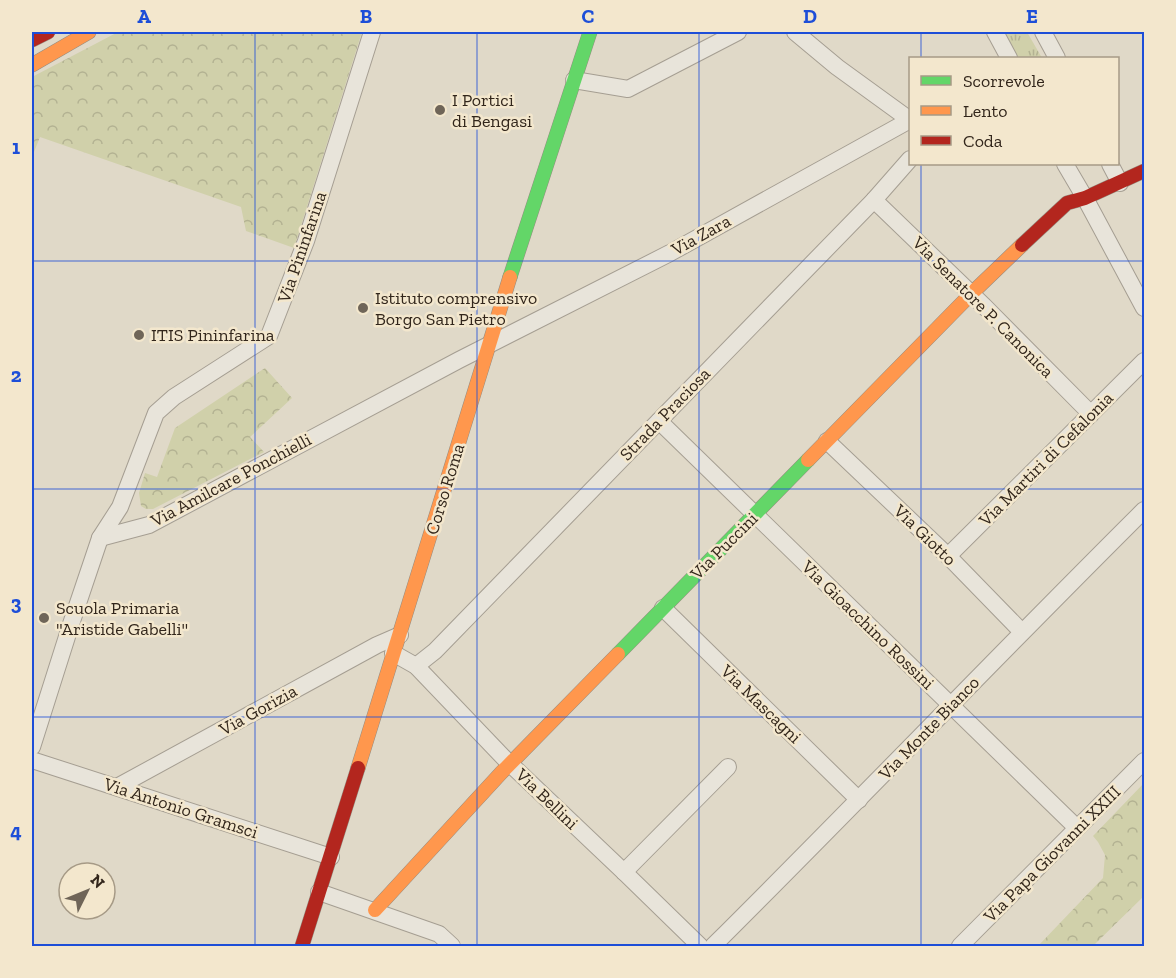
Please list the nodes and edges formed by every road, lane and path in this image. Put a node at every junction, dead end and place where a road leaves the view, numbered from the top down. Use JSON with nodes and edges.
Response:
{"nodes":[{"id":1,"x":89,"y":32,"type":"edge"},
{"id":2,"x":372,"y":32,"type":"edge"},
{"id":3,"x":590,"y":32,"type":"edge"},
{"id":4,"x":738,"y":32,"type":"edge"},
{"id":5,"x":795,"y":32,"type":"edge"},
{"id":6,"x":995,"y":32,"type":"edge"},
{"id":7,"x":1043,"y":32,"type":"edge"},
{"id":8,"x":1008,"y":57,"type":"edge"},
{"id":9,"x":1056,"y":57,"type":"edge"},
{"id":10,"x":32,"y":65,"type":"edge"},
{"id":11,"x":574,"y":80,"type":"junction"},
{"id":12,"x":909,"y":119,"type":"edge"},
{"id":13,"x":909,"y":121,"type":"edge"},
{"id":14,"x":909,"y":160,"type":"edge"},
{"id":15,"x":1066,"y":165,"type":"edge"},
{"id":16,"x":1111,"y":165,"type":"edge"},
{"id":17,"x":1144,"y":171,"type":"edge"},
{"id":18,"x":1120,"y":183,"type":"junction"},
{"id":19,"x":1085,"y":198,"type":"junction"},
{"id":20,"x":874,"y":200,"type":"junction"},
{"id":21,"x":971,"y":294,"type":"junction"},
{"id":22,"x":1144,"y":308,"type":"edge"},
{"id":23,"x":490,"y":345,"type":"junction"},
{"id":24,"x":1144,"y":361,"type":"edge"},
{"id":25,"x":1091,"y":414,"type":"junction"},
{"id":26,"x":659,"y":422,"type":"junction"},
{"id":27,"x":827,"y":441,"type":"junction"},
{"id":28,"x":1144,"y":510,"type":"edge"},
{"id":29,"x":755,"y":515,"type":"junction"},
{"id":30,"x":99,"y":538,"type":"junction"},
{"id":31,"x":948,"y":556,"type":"junction"},
{"id":32,"x":663,"y":608,"type":"junction"},
{"id":33,"x":1022,"y":632,"type":"junction"},
{"id":34,"x":400,"y":635,"type":"junction"},
{"id":35,"x":393,"y":653,"type":"junction"},
{"id":36,"x":416,"y":666,"type":"junction"},
{"id":37,"x":950,"y":706,"type":"junction"},
{"id":38,"x":32,"y":747,"type":"edge"},
{"id":39,"x":32,"y":760,"type":"edge"},
{"id":40,"x":1144,"y":761,"type":"edge"},
{"id":41,"x":510,"y":764,"type":"junction"},
{"id":42,"x":728,"y":767,"type":"dead end"},
{"id":43,"x":117,"y":787,"type":"junction"},
{"id":44,"x":860,"y":800,"type":"junction"},
{"id":45,"x":1077,"y":828,"type":"junction"},
{"id":46,"x":331,"y":857,"type":"junction"},
{"id":47,"x":624,"y":872,"type":"junction"},
{"id":48,"x":319,"y":892,"type":"junction"},
{"id":49,"x":375,"y":910,"type":"junction"},
{"id":50,"x":302,"y":946,"type":"edge"},
{"id":51,"x":452,"y":946,"type":"edge"},
{"id":52,"x":700,"y":946,"type":"edge"},
{"id":53,"x":713,"y":946,"type":"edge"},
{"id":54,"x":960,"y":946,"type":"edge"}],
"edges":[{"from":1,"to":10,"type":"street"},
{"from":2,"to":30,"type":"street","name":"Via Pininfarina"},
{"from":3,"to":11,"type":"street","name":"Corso Roma"},
{"from":4,"to":11,"type":"street"},
{"from":5,"to":12,"type":"street"},
{"from":6,"to":8,"type":"street"},
{"from":7,"to":9,"type":"street"},
{"from":11,"to":23,"type":"street","name":"Corso Roma"},
{"from":13,"to":23,"type":"street","name":"Via Zara"},
{"from":14,"to":20,"type":"street","name":"Strada Praciosa"},
{"from":15,"to":19,"type":"street"},
{"from":16,"to":18,"type":"street"},
{"from":17,"to":18,"type":"street","name":"Via Puccini"},
{"from":18,"to":19,"type":"street","name":"Via Puccini"},
{"from":19,"to":21,"type":"street","name":"Via Puccini"},
{"from":19,"to":22,"type":"street"},
{"from":20,"to":21,"type":"street","name":"Via Senatore P. Canonica"},
{"from":20,"to":26,"type":"street","name":"Strada Praciosa"},
{"from":21,"to":25,"type":"street","name":"Via Senatore P. Canonica"},
{"from":21,"to":27,"type":"street","name":"Via Puccini"},
{"from":23,"to":30,"type":"street","name":"Via Amilcare Ponchielli"},
{"from":23,"to":34,"type":"street","name":"Corso Roma"},
{"from":24,"to":25,"type":"street","name":"Via Martiri di Cefalonia"},
{"from":25,"to":31,"type":"street","name":"Via Martiri di Cefalonia"},
{"from":26,"to":29,"type":"street","name":"Via Gioacchino Rossini"},
{"from":26,"to":36,"type":"street","name":"Strada Praciosa"},
{"from":27,"to":29,"type":"street","name":"Via Puccini"},
{"from":27,"to":31,"type":"street","name":"Via Giotto"},
{"from":28,"to":33,"type":"street","name":"Via Monte Bianco"},
{"from":29,"to":32,"type":"street","name":"Via Puccini"},
{"from":29,"to":37,"type":"street","name":"Via Gioacchino Rossini"},
{"from":30,"to":38,"type":"street"},
{"from":31,"to":33,"type":"street","name":"Via Giotto"},
{"from":32,"to":41,"type":"street","name":"Via Puccini"},
{"from":32,"to":44,"type":"street","name":"Via Mascagni"},
{"from":33,"to":37,"type":"street","name":"Via Monte Bianco"},
{"from":34,"to":35,"type":"street","name":"Corso Roma"},
{"from":34,"to":43,"type":"street","name":"Via Gorizia"},
{"from":35,"to":36,"type":"street","name":"Via Bellini"},
{"from":35,"to":46,"type":"street","name":"Corso Roma"},
{"from":36,"to":41,"type":"street","name":"Via Bellini"},
{"from":37,"to":44,"type":"street","name":"Via Monte Bianco"},
{"from":37,"to":45,"type":"street","name":"Via Gioacchino Rossini"},
{"from":39,"to":43,"type":"street","name":"Via Antonio Gramsci"},
{"from":40,"to":45,"type":"street","name":"Via Papa Giovanni XXIII"},
{"from":41,"to":47,"type":"street","name":"Via Bellini"},
{"from":41,"to":49,"type":"street","name":"Via Puccini"},
{"from":42,"to":47,"type":"street"},
{"from":43,"to":46,"type":"street","name":"Via Antonio Gramsci"},
{"from":44,"to":53,"type":"street","name":"Via Monte Bianco"},
{"from":45,"to":54,"type":"street","name":"Via Papa Giovanni XXIII"},
{"from":46,"to":48,"type":"street","name":"Corso Roma"},
{"from":47,"to":52,"type":"street","name":"Via Bellini"},
{"from":48,"to":49,"type":"street"},
{"from":48,"to":50,"type":"street","name":"Corso Roma"},
{"from":49,"to":51,"type":"street"}]}
